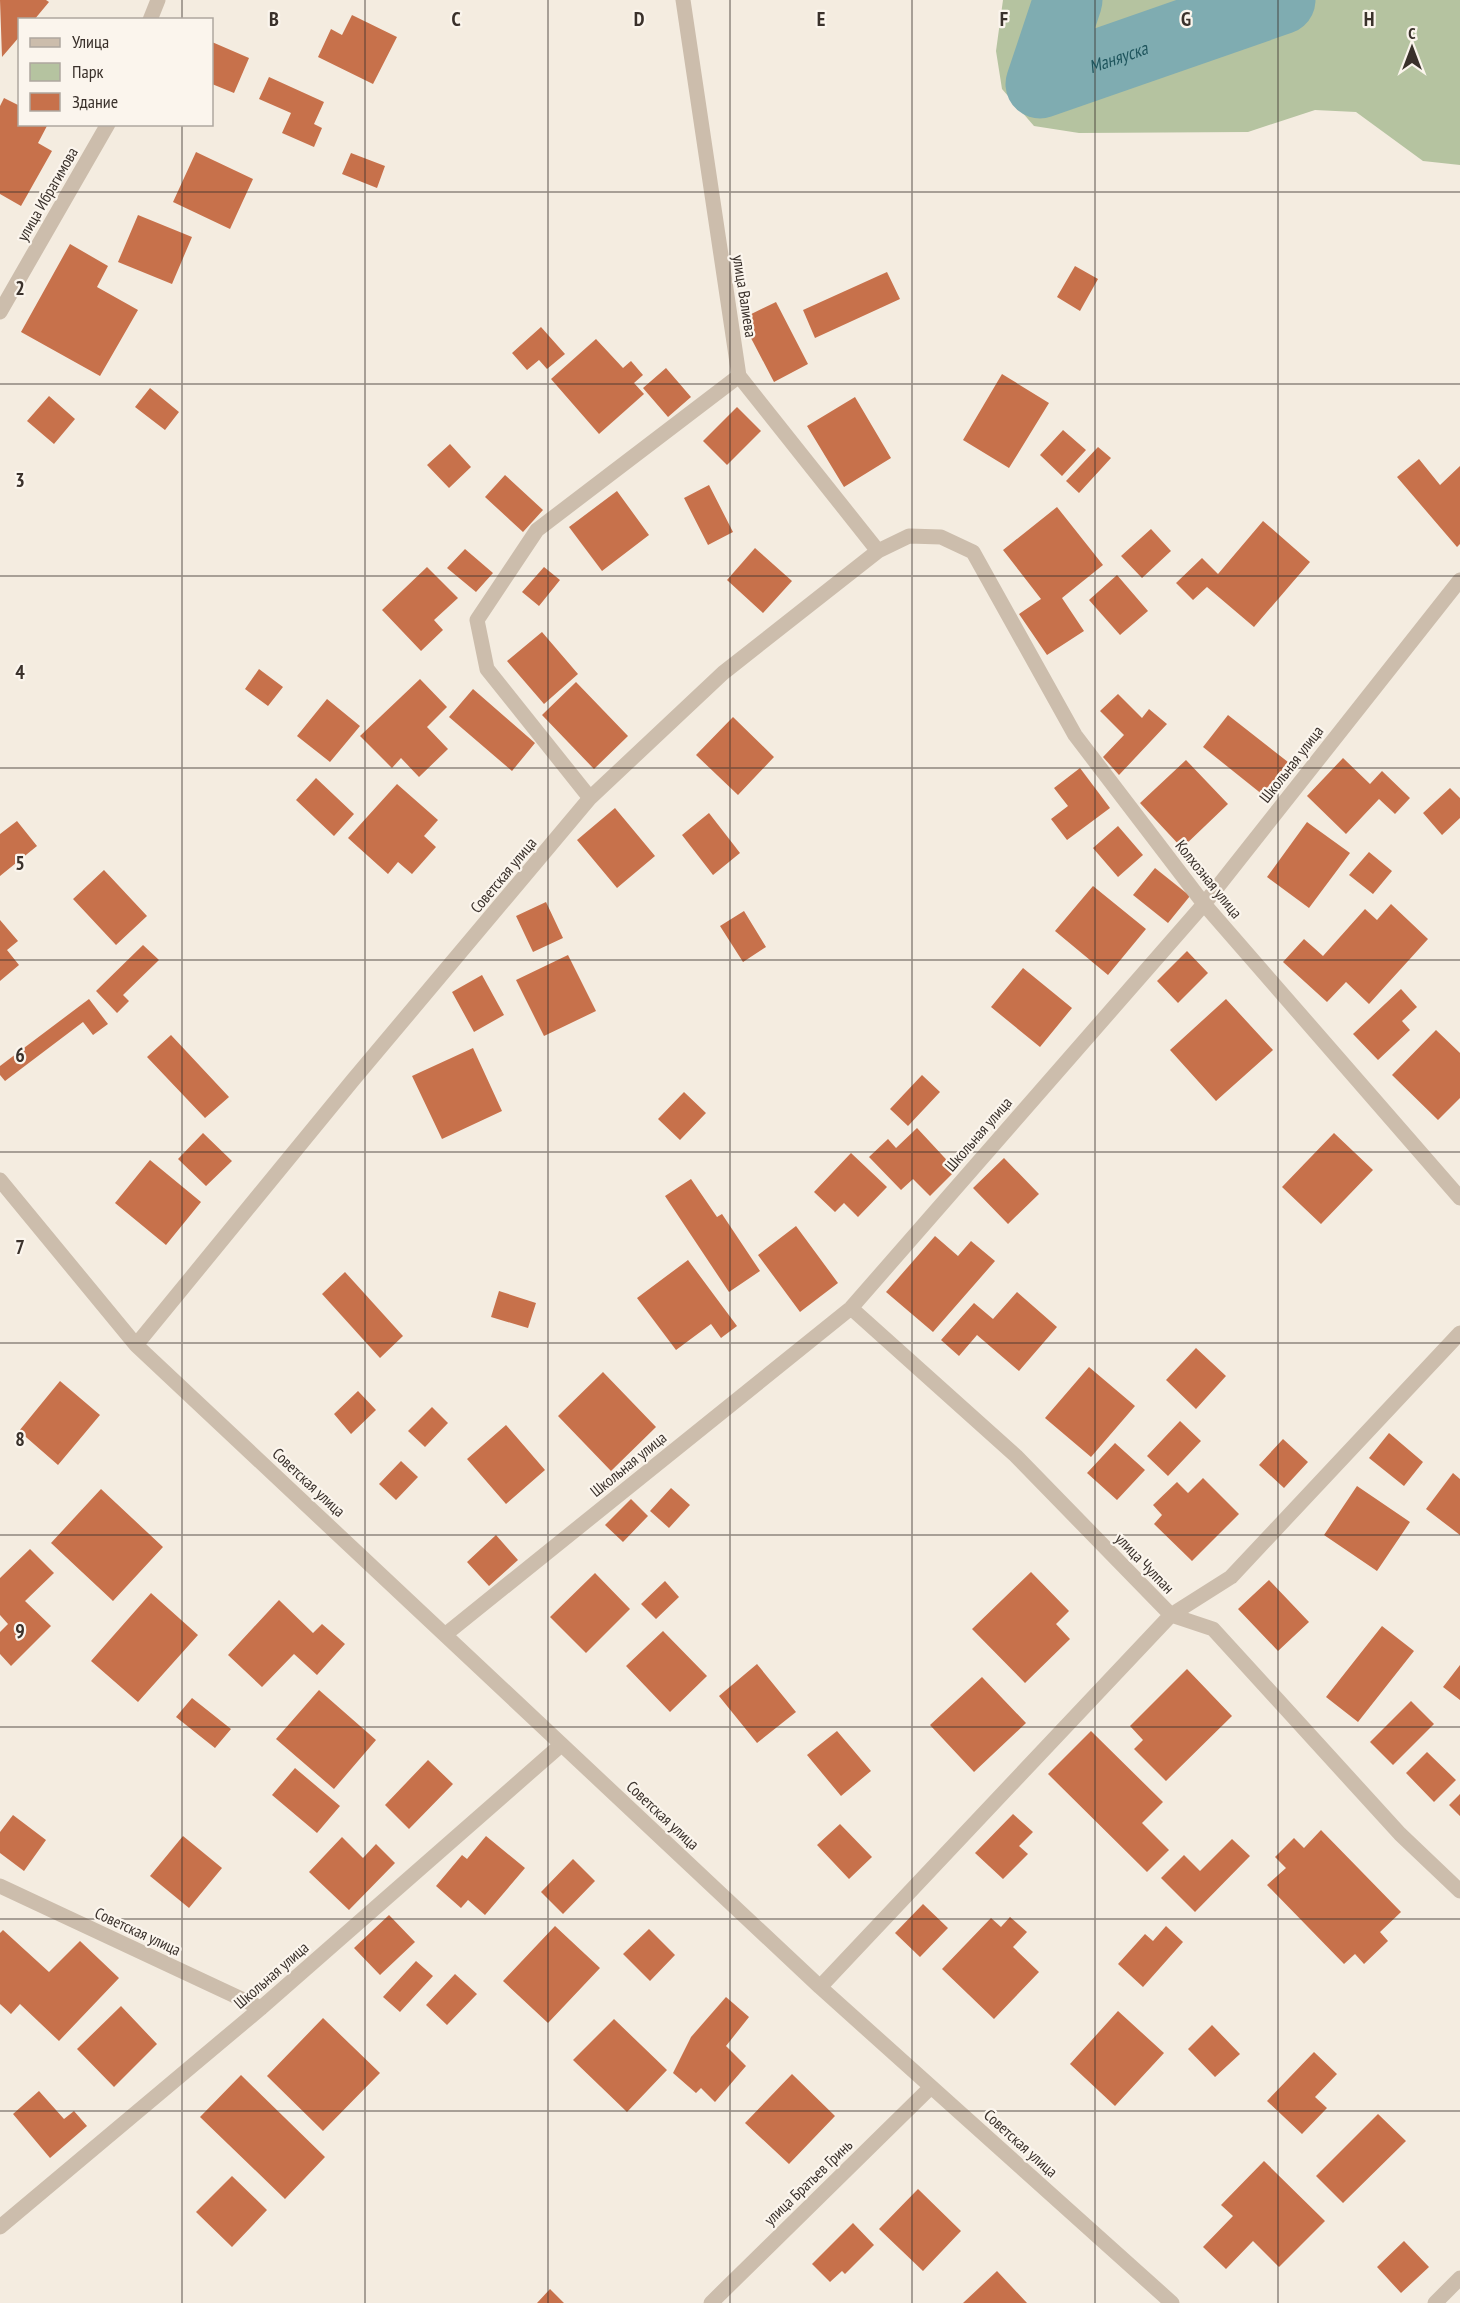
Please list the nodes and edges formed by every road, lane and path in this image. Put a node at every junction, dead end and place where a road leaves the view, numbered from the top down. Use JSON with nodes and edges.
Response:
{"nodes":[{"id":1,"x":158,"y":0,"type":"edge"},
{"id":2,"x":683,"y":0,"type":"edge"},
{"id":3,"x":151,"y":18,"type":"edge"},
{"id":4,"x":107,"y":126,"type":"edge"},
{"id":5,"x":0,"y":312,"type":"edge"},
{"id":6,"x":739,"y":375,"type":"junction"},
{"id":7,"x":878,"y":551,"type":"junction"},
{"id":8,"x":972,"y":552,"type":"joint"},
{"id":9,"x":1460,"y":580,"type":"edge"},
{"id":10,"x":590,"y":798,"type":"junction"},
{"id":11,"x":1204,"y":904,"type":"junction"},
{"id":12,"x":0,"y":1180,"type":"edge"},
{"id":13,"x":1460,"y":1198,"type":"edge"},
{"id":14,"x":851,"y":1308,"type":"junction"},
{"id":15,"x":1460,"y":1333,"type":"edge"},
{"id":16,"x":136,"y":1345,"type":"junction"},
{"id":17,"x":1171,"y":1615,"type":"junction"},
{"id":18,"x":446,"y":1634,"type":"junction"},
{"id":19,"x":561,"y":1745,"type":"junction"},
{"id":20,"x":0,"y":1886,"type":"edge"},
{"id":21,"x":1460,"y":1891,"type":"edge"},
{"id":22,"x":820,"y":1987,"type":"junction"},
{"id":23,"x":261,"y":2008,"type":"junction"},
{"id":24,"x":931,"y":2087,"type":"junction"},
{"id":25,"x":0,"y":2227,"type":"edge"},
{"id":26,"x":1460,"y":2278,"type":"edge"},
{"id":27,"x":711,"y":2303,"type":"edge"},
{"id":28,"x":1172,"y":2303,"type":"edge"},
{"id":29,"x":1435,"y":2303,"type":"edge"}],
"edges":[{"from":1,"to":3,"type":"street"},
{"from":2,"to":6,"type":"street","name":"улица Валиева"},
{"from":4,"to":5,"type":"street","name":"улица Ибрагимова"},
{"from":6,"to":7,"type":"street","name":"улица Валиева"},
{"from":6,"to":10,"type":"street"},
{"from":7,"to":8,"type":"street","name":"Советская улица"},
{"from":7,"to":10,"type":"street","name":"Советская улица"},
{"from":8,"to":11,"type":"street","name":"Колхозная улица"},
{"from":9,"to":11,"type":"street","name":"Школьная улица"},
{"from":10,"to":16,"type":"street","name":"Советская улица"},
{"from":11,"to":13,"type":"street","name":"Колхозная улица"},
{"from":11,"to":14,"type":"street","name":"Школьная улица"},
{"from":12,"to":16,"type":"street","name":"Советская улица"},
{"from":14,"to":17,"type":"street","name":"улица Чулпан"},
{"from":14,"to":18,"type":"street","name":"Школьная улица"},
{"from":15,"to":17,"type":"street"},
{"from":16,"to":18,"type":"street","name":"Советская улица"},
{"from":17,"to":21,"type":"street","name":"улица Чулпан"},
{"from":17,"to":22,"type":"street"},
{"from":18,"to":19,"type":"street","name":"Советская улица"},
{"from":19,"to":22,"type":"street","name":"Советская улица"},
{"from":19,"to":23,"type":"street","name":"Школьная улица"},
{"from":20,"to":23,"type":"street","name":"Советская улица"},
{"from":22,"to":24,"type":"street","name":"Советская улица"},
{"from":23,"to":25,"type":"street","name":"Школьная улица"},
{"from":24,"to":27,"type":"street","name":"улица Братьев Гринь"},
{"from":24,"to":28,"type":"street","name":"Советская улица"},
{"from":26,"to":29,"type":"street"}]}
